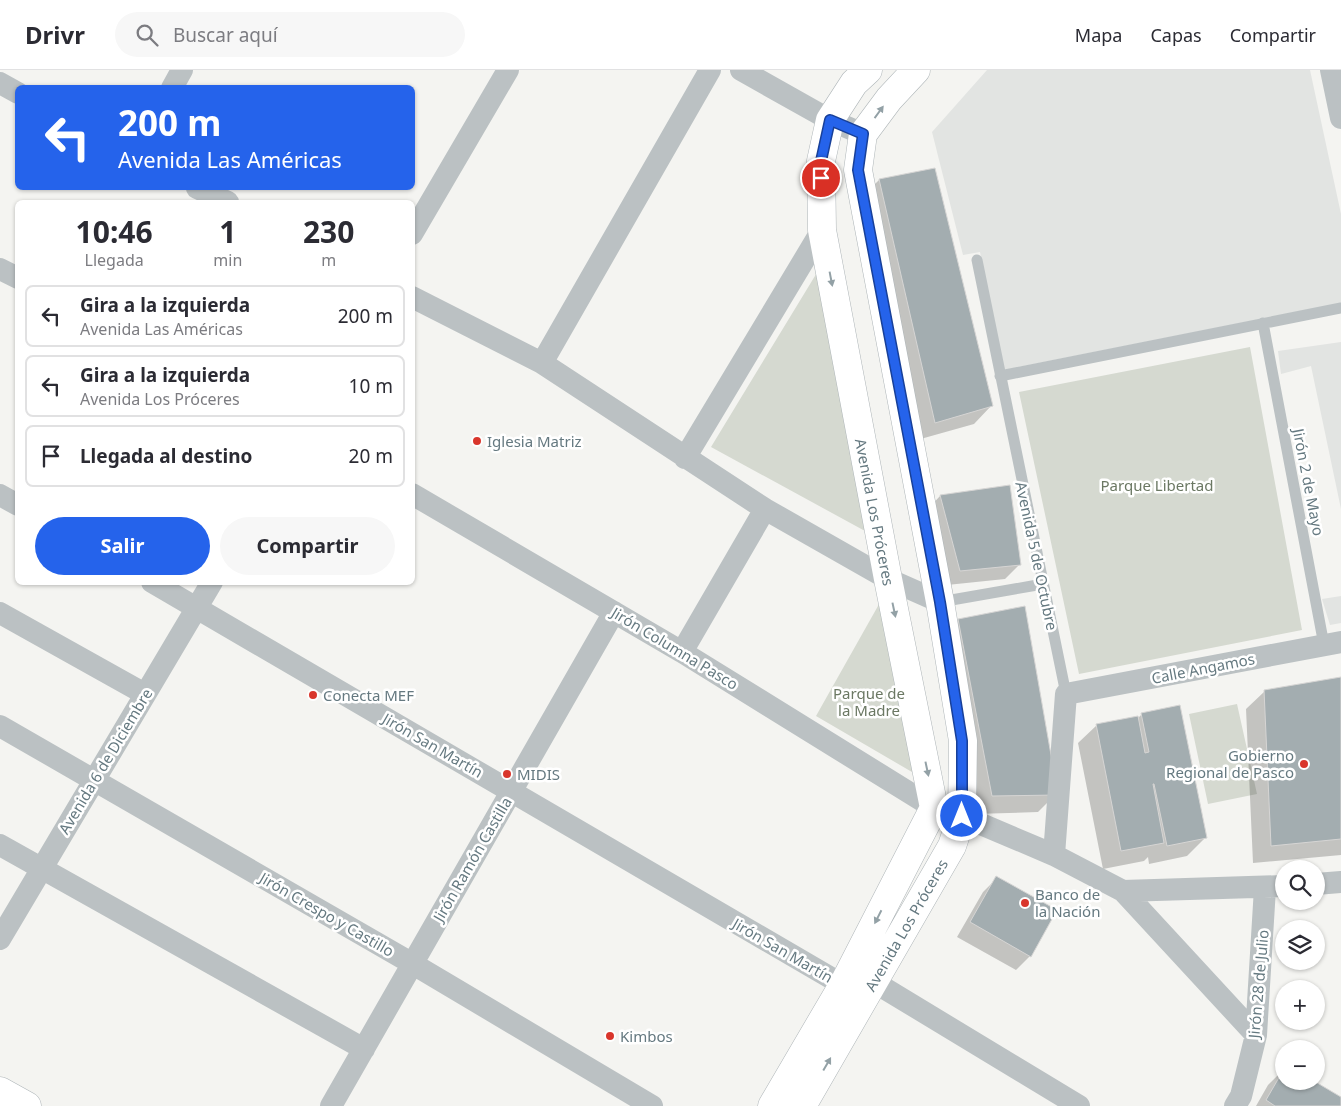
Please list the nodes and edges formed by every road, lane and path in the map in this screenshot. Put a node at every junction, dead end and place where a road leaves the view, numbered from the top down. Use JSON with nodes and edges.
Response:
{"nodes":[{"id":1,"x":182,"y":70,"type":"edge"},
{"id":2,"x":508,"y":70,"type":"edge"},
{"id":3,"x":710,"y":70,"type":"edge"},
{"id":4,"x":868,"y":70,"type":"edge"},
{"id":5,"x":916,"y":70,"type":"edge"},
{"id":6,"x":1331,"y":70,"type":"edge"},
{"id":7,"x":746,"y":71,"type":"edge"},
{"id":8,"x":0,"y":83,"type":"edge"},
{"id":9,"x":174,"y":85,"type":"edge"},
{"id":10,"x":15,"y":92,"type":"edge"},
{"id":11,"x":1341,"y":118,"type":"edge"},
{"id":12,"x":830,"y":120,"type":"junction"},
{"id":13,"x":863,"y":134,"type":"junction"},
{"id":14,"x":415,"y":229,"type":"edge"},
{"id":15,"x":822,"y":230,"type":"junction"},
{"id":16,"x":977,"y":260,"type":"dead end"},
{"id":17,"x":0,"y":269,"type":"edge"},
{"id":18,"x":15,"y":276,"type":"edge"},
{"id":19,"x":415,"y":300,"type":"edge"},
{"id":20,"x":1341,"y":308,"type":"edge"},
{"id":21,"x":1263,"y":323,"type":"junction"},
{"id":22,"x":542,"y":363,"type":"junction"},
{"id":23,"x":1000,"y":376,"type":"junction"},
{"id":24,"x":685,"y":458,"type":"junction"},
{"id":25,"x":0,"y":495,"type":"edge"},
{"id":26,"x":415,"y":496,"type":"edge"},
{"id":27,"x":15,"y":503,"type":"edge"},
{"id":28,"x":765,"y":508,"type":"junction"},
{"id":29,"x":888,"y":579,"type":"junction"},
{"id":30,"x":1043,"y":584,"type":"junction"},
{"id":31,"x":157,"y":585,"type":"edge"},
{"id":32,"x":210,"y":585,"type":"edge"},
{"id":33,"x":940,"y":602,"type":"junction"},
{"id":34,"x":196,"y":608,"type":"junction"},
{"id":35,"x":614,"y":612,"type":"junction"},
{"id":36,"x":0,"y":613,"type":"edge"},
{"id":37,"x":1333,"y":644,"type":"edge"},
{"id":38,"x":682,"y":652,"type":"junction"},
{"id":39,"x":145,"y":694,"type":"junction"},
{"id":40,"x":1066,"y":694,"type":"junction"},
{"id":41,"x":0,"y":726,"type":"edge"},
{"id":42,"x":94,"y":780,"type":"junction"},
{"id":43,"x":511,"y":791,"type":"junction"},
{"id":44,"x":934,"y":808,"type":"junction"},
{"id":45,"x":962,"y":816,"type":"junction"},
{"id":46,"x":0,"y":845,"type":"edge"},
{"id":47,"x":1054,"y":855,"type":"junction"},
{"id":48,"x":41,"y":868,"type":"junction"},
{"id":49,"x":1341,"y":882,"type":"edge"},
{"id":50,"x":1325,"y":883,"type":"edge"},
{"id":51,"x":1274,"y":887,"type":"edge"},
{"id":52,"x":1123,"y":891,"type":"junction"},
{"id":53,"x":0,"y":939,"type":"edge"},
{"id":54,"x":412,"y":964,"type":"junction"},
{"id":55,"x":874,"y":982,"type":"junction"},
{"id":56,"x":843,"y":985,"type":"junction"},
{"id":57,"x":1256,"y":1035,"type":"junction"},
{"id":58,"x":364,"y":1048,"type":"junction"},
{"id":59,"x":0,"y":1091,"type":"edge"},
{"id":60,"x":27,"y":1106,"type":"edge"},
{"id":61,"x":331,"y":1106,"type":"edge"},
{"id":62,"x":652,"y":1106,"type":"edge"},
{"id":63,"x":772,"y":1106,"type":"edge"},
{"id":64,"x":802,"y":1106,"type":"edge"},
{"id":65,"x":1079,"y":1106,"type":"edge"},
{"id":66,"x":1235,"y":1106,"type":"edge"}],
"edges":[{"from":1,"to":9,"type":"street"},
{"from":2,"to":14,"type":"street"},
{"from":3,"to":22,"type":"street"},
{"from":4,"to":12,"type":"street","name":"Avenida Los Próceres"},
{"from":13,"to":5,"type":"street","name":"Avenida Los Próceres","one_way":true},
{"from":6,"to":11,"type":"street"},
{"from":7,"to":12,"type":"street"},
{"from":8,"to":10,"type":"street"},
{"from":12,"to":13,"type":"street"},
{"from":12,"to":15,"type":"street","name":"Avenida Los Próceres"},
{"from":13,"to":33,"type":"street","name":"Avenida Los Próceres"},
{"from":15,"to":24,"type":"street"},
{"from":15,"to":29,"type":"street","name":"Avenida Los Próceres","one_way":true},
{"from":16,"to":23,"type":"lane","name":"Avenida 5 de Octubre"},
{"from":17,"to":18,"type":"street"},
{"from":19,"to":22,"type":"street"},
{"from":20,"to":21,"type":"lane"},
{"from":21,"to":23,"type":"lane"},
{"from":21,"to":37,"type":"lane","name":"Jirón 2 de Mayo"},
{"from":22,"to":24,"type":"street"},
{"from":23,"to":30,"type":"lane","name":"Avenida 5 de Octubre"},
{"from":24,"to":28,"type":"street"},
{"from":25,"to":27,"type":"street"},
{"from":26,"to":35,"type":"street","name":"Jirón Columna Pasco"},
{"from":28,"to":29,"type":"street"},
{"from":28,"to":38,"type":"street"},
{"from":29,"to":33,"type":"street"},
{"from":29,"to":44,"type":"street","name":"Avenida Los Próceres","one_way":true},
{"from":30,"to":33,"type":"lane"},
{"from":30,"to":40,"type":"lane","name":"Avenida 5 de Octubre"},
{"from":31,"to":34,"type":"street","name":"Jirón San Martín"},
{"from":32,"to":34,"type":"street","name":"Avenida 6 de Diciembre"},
{"from":33,"to":45,"type":"street","name":"Avenida Los Próceres"},
{"from":34,"to":39,"type":"street","name":"Avenida 6 de Diciembre"},
{"from":34,"to":43,"type":"street","name":"Jirón San Martín"},
{"from":35,"to":38,"type":"street","name":"Jirón Columna Pasco"},
{"from":35,"to":43,"type":"street","name":"Jirón Ramón Castilla"},
{"from":36,"to":39,"type":"street"},
{"from":37,"to":40,"type":"street","name":"Calle Angamos"},
{"from":38,"to":44,"type":"street","name":"Jirón Columna Pasco"},
{"from":39,"to":42,"type":"street","name":"Avenida 6 de Diciembre"},
{"from":40,"to":47,"type":"street","name":"Avenida 5 de Octubre"},
{"from":41,"to":42,"type":"street","name":"Jirón Crespo y Castillo"},
{"from":42,"to":48,"type":"street","name":"Avenida 6 de Diciembre"},
{"from":42,"to":54,"type":"street","name":"Jirón Crespo y Castillo"},
{"from":43,"to":54,"type":"street","name":"Jirón Ramón Castilla"},
{"from":43,"to":56,"type":"street","name":"Jirón San Martín"},
{"from":44,"to":56,"type":"street","name":"Avenida Los Próceres","one_way":true},
{"from":45,"to":47,"type":"street"},
{"from":45,"to":55,"type":"street","name":"Avenida Los Próceres"},
{"from":46,"to":48,"type":"street"},
{"from":47,"to":52,"type":"street"},
{"from":48,"to":53,"type":"street","name":"Avenida 6 de Diciembre"},
{"from":48,"to":58,"type":"street"},
{"from":49,"to":50,"type":"street"},
{"from":51,"to":52,"type":"street"},
{"from":51,"to":57,"type":"street","name":"Jirón 28 de Julio"},
{"from":52,"to":57,"type":"street"},
{"from":54,"to":58,"type":"street","name":"Jirón Ramón Castilla"},
{"from":54,"to":62,"type":"street","name":"Jirón Crespo y Castillo"},
{"from":64,"to":55,"type":"street","name":"Avenida Los Próceres","one_way":true},
{"from":55,"to":65,"type":"street"},
{"from":56,"to":63,"type":"street","name":"Avenida Los Próceres"},
{"from":57,"to":66,"type":"street","name":"Jirón 28 de Julio"},
{"from":58,"to":61,"type":"street","name":"Jirón Ramón Castilla"},
{"from":59,"to":60,"type":"street"}]}
